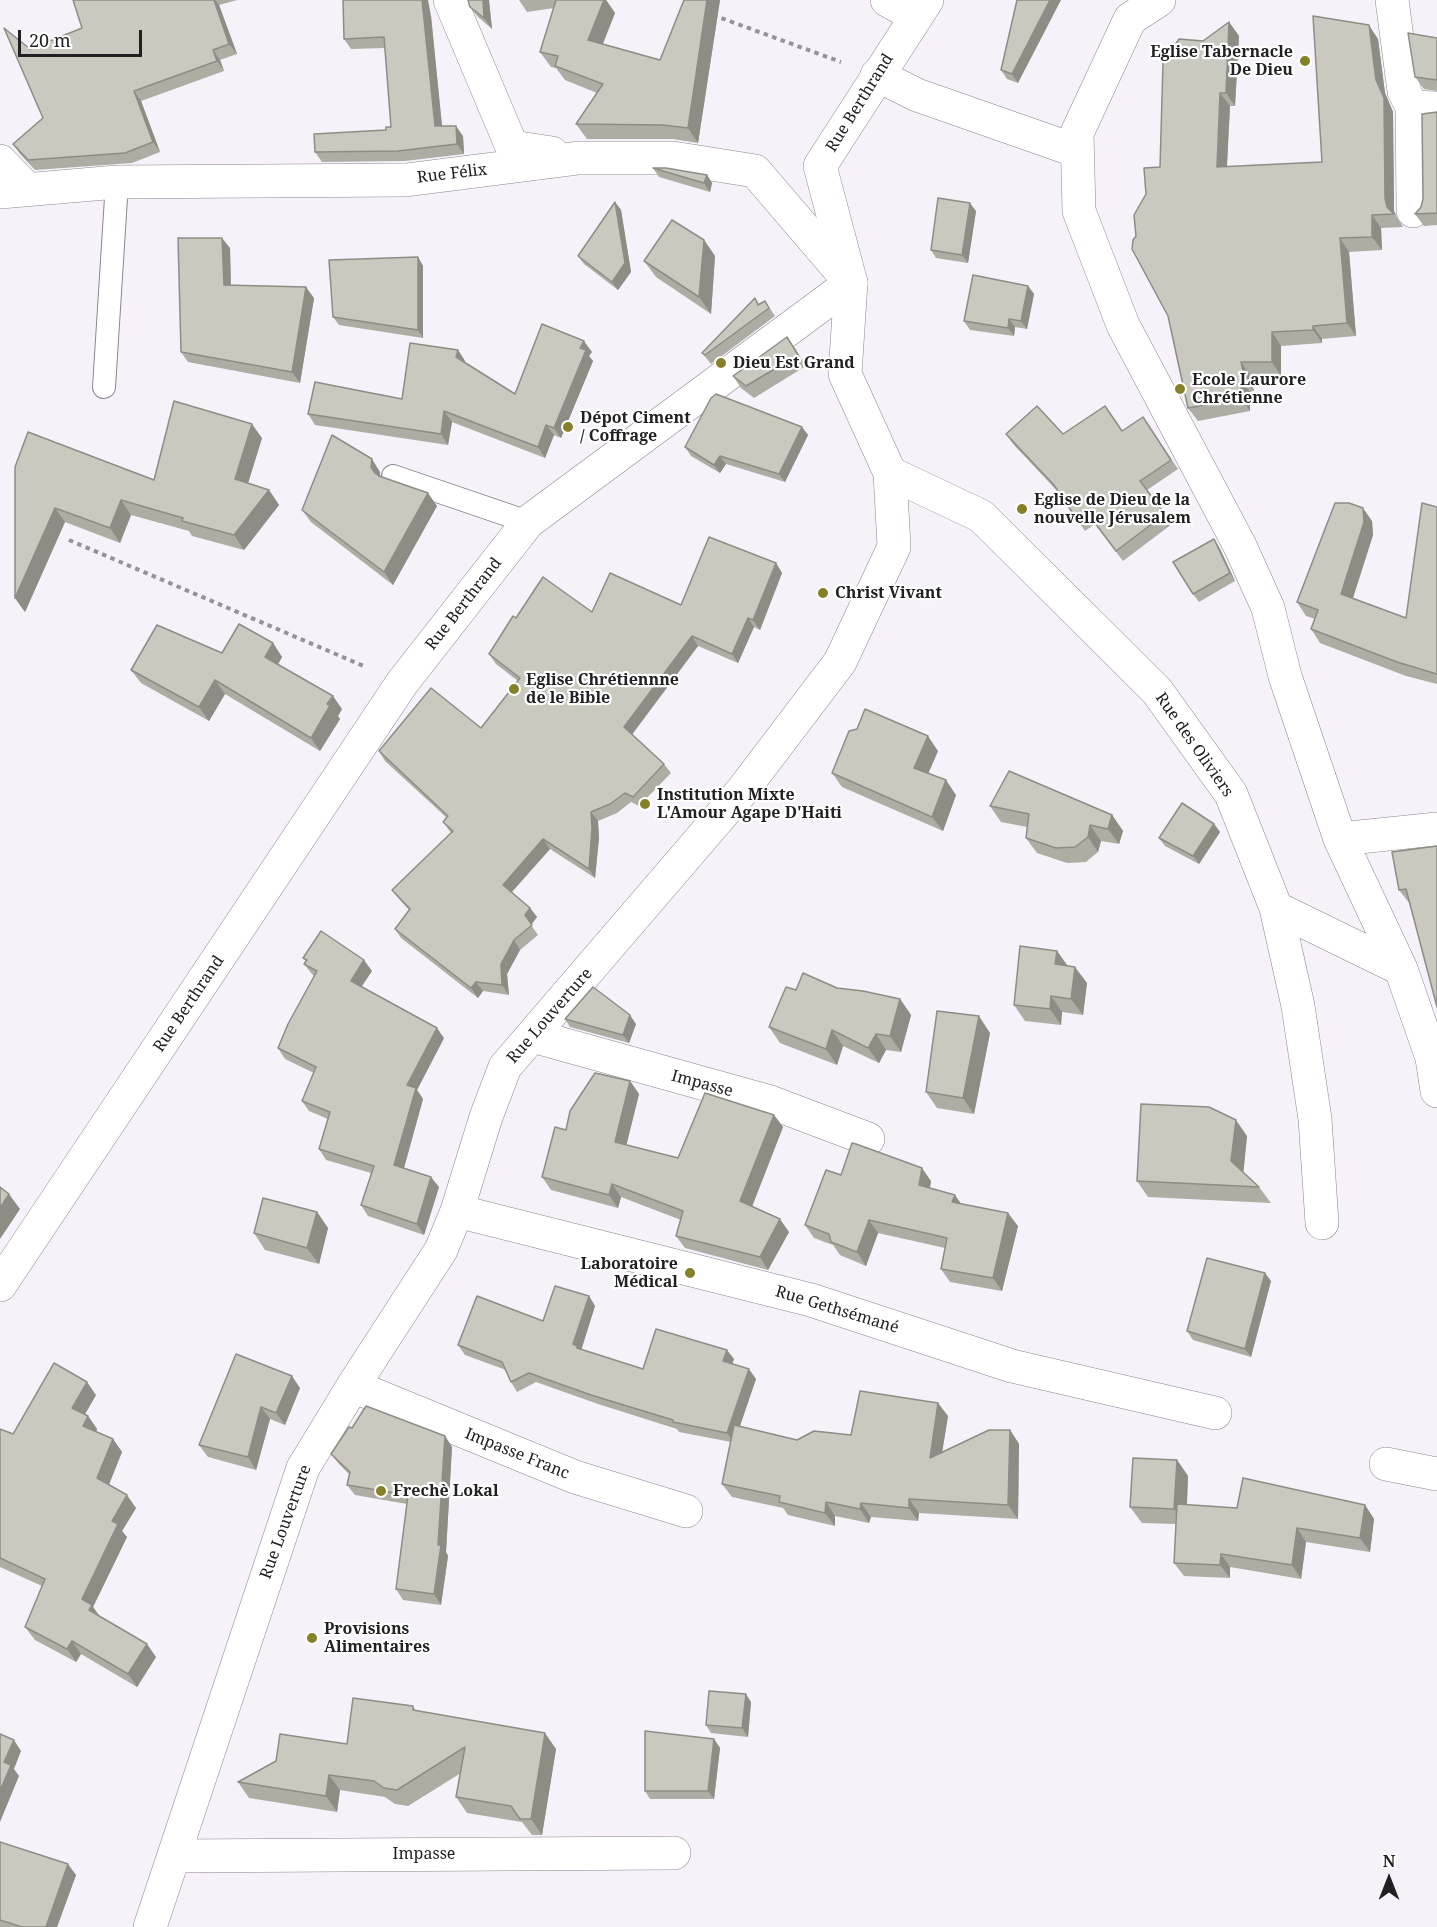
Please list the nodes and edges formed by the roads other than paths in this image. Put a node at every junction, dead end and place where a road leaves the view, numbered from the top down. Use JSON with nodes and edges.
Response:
{"nodes":[{"id":1,"x":450,"y":0,"type":"edge"},
{"id":2,"x":887,"y":0,"type":"edge"},
{"id":3,"x":1159,"y":0,"type":"edge"},
{"id":4,"x":1392,"y":0,"type":"edge"},
{"id":5,"x":921,"y":8,"type":"edge"},
{"id":6,"x":877,"y":75,"type":"junction"},
{"id":7,"x":1424,"y":107,"type":"edge"},
{"id":8,"x":1077,"y":151,"type":"junction"},
{"id":9,"x":579,"y":158,"type":"junction"},
{"id":10,"x":0,"y":161,"type":"edge"},
{"id":11,"x":117,"y":182,"type":"junction"},
{"id":12,"x":13,"y":190,"type":"edge"},
{"id":13,"x":1413,"y":211,"type":"dead end"},
{"id":14,"x":851,"y":283,"type":"junction"},
{"id":15,"x":104,"y":387,"type":"dead end"},
{"id":16,"x":890,"y":473,"type":"junction"},
{"id":17,"x":393,"y":476,"type":"dead end"},
{"id":18,"x":528,"y":522,"type":"junction"},
{"id":19,"x":1437,"y":829,"type":"edge"},
{"id":20,"x":1340,"y":839,"type":"junction"},
{"id":21,"x":1276,"y":908,"type":"junction"},
{"id":22,"x":1401,"y":969,"type":"junction"},
{"id":23,"x":533,"y":1036,"type":"junction"},
{"id":24,"x":1437,"y":1091,"type":"edge"},
{"id":25,"x":867,"y":1139,"type":"dead end"},
{"id":26,"x":457,"y":1211,"type":"junction"},
{"id":27,"x":1322,"y":1223,"type":"dead end"},
{"id":28,"x":0,"y":1285,"type":"edge"},
{"id":29,"x":353,"y":1386,"type":"junction"},
{"id":30,"x":1215,"y":1413,"type":"dead end"},
{"id":31,"x":1386,"y":1464,"type":"dead end"},
{"id":32,"x":1437,"y":1474,"type":"edge"},
{"id":33,"x":686,"y":1511,"type":"dead end"},
{"id":34,"x":674,"y":1853,"type":"dead end"},
{"id":35,"x":174,"y":1856,"type":"junction"},
{"id":36,"x":150,"y":1927,"type":"edge"}],
"edges":[{"from":1,"to":9,"type":"street"},
{"from":2,"to":5,"type":"street"},
{"from":3,"to":8,"type":"street"},
{"from":4,"to":7,"type":"street"},
{"from":5,"to":6,"type":"street","name":"Rue Berthrand"},
{"from":6,"to":8,"type":"street"},
{"from":6,"to":14,"type":"street","name":"Rue Berthrand"},
{"from":7,"to":13,"type":"street"},
{"from":8,"to":20,"type":"street"},
{"from":9,"to":11,"type":"street","name":"Rue Félix"},
{"from":9,"to":14,"type":"street","name":"Rue Félix"},
{"from":10,"to":12,"type":"street"},
{"from":11,"to":12,"type":"street","name":"Rue Félix"},
{"from":11,"to":15,"type":"lane"},
{"from":14,"to":16,"type":"street","name":"Rue Louverture"},
{"from":14,"to":18,"type":"street","name":"Rue Berthrand"},
{"from":16,"to":21,"type":"street","name":"Rue des Oliviers"},
{"from":16,"to":23,"type":"street","name":"Rue Louverture"},
{"from":17,"to":18,"type":"lane"},
{"from":18,"to":28,"type":"street","name":"Rue Berthrand"},
{"from":19,"to":20,"type":"street"},
{"from":20,"to":22,"type":"street"},
{"from":21,"to":22,"type":"street"},
{"from":21,"to":27,"type":"street","name":"Rue des Oliviers"},
{"from":22,"to":24,"type":"street"},
{"from":23,"to":25,"type":"street","name":"Impasse"},
{"from":23,"to":26,"type":"street","name":"Rue Louverture"},
{"from":26,"to":29,"type":"street","name":"Rue Louverture"},
{"from":26,"to":30,"type":"street","name":"Rue Gethsémané"},
{"from":29,"to":33,"type":"street","name":"Impasse Franc"},
{"from":29,"to":35,"type":"street","name":"Rue Louverture"},
{"from":31,"to":32,"type":"street"},
{"from":34,"to":35,"type":"street","name":"Impasse"},
{"from":35,"to":36,"type":"street","name":"Rue Louverture"}]}
